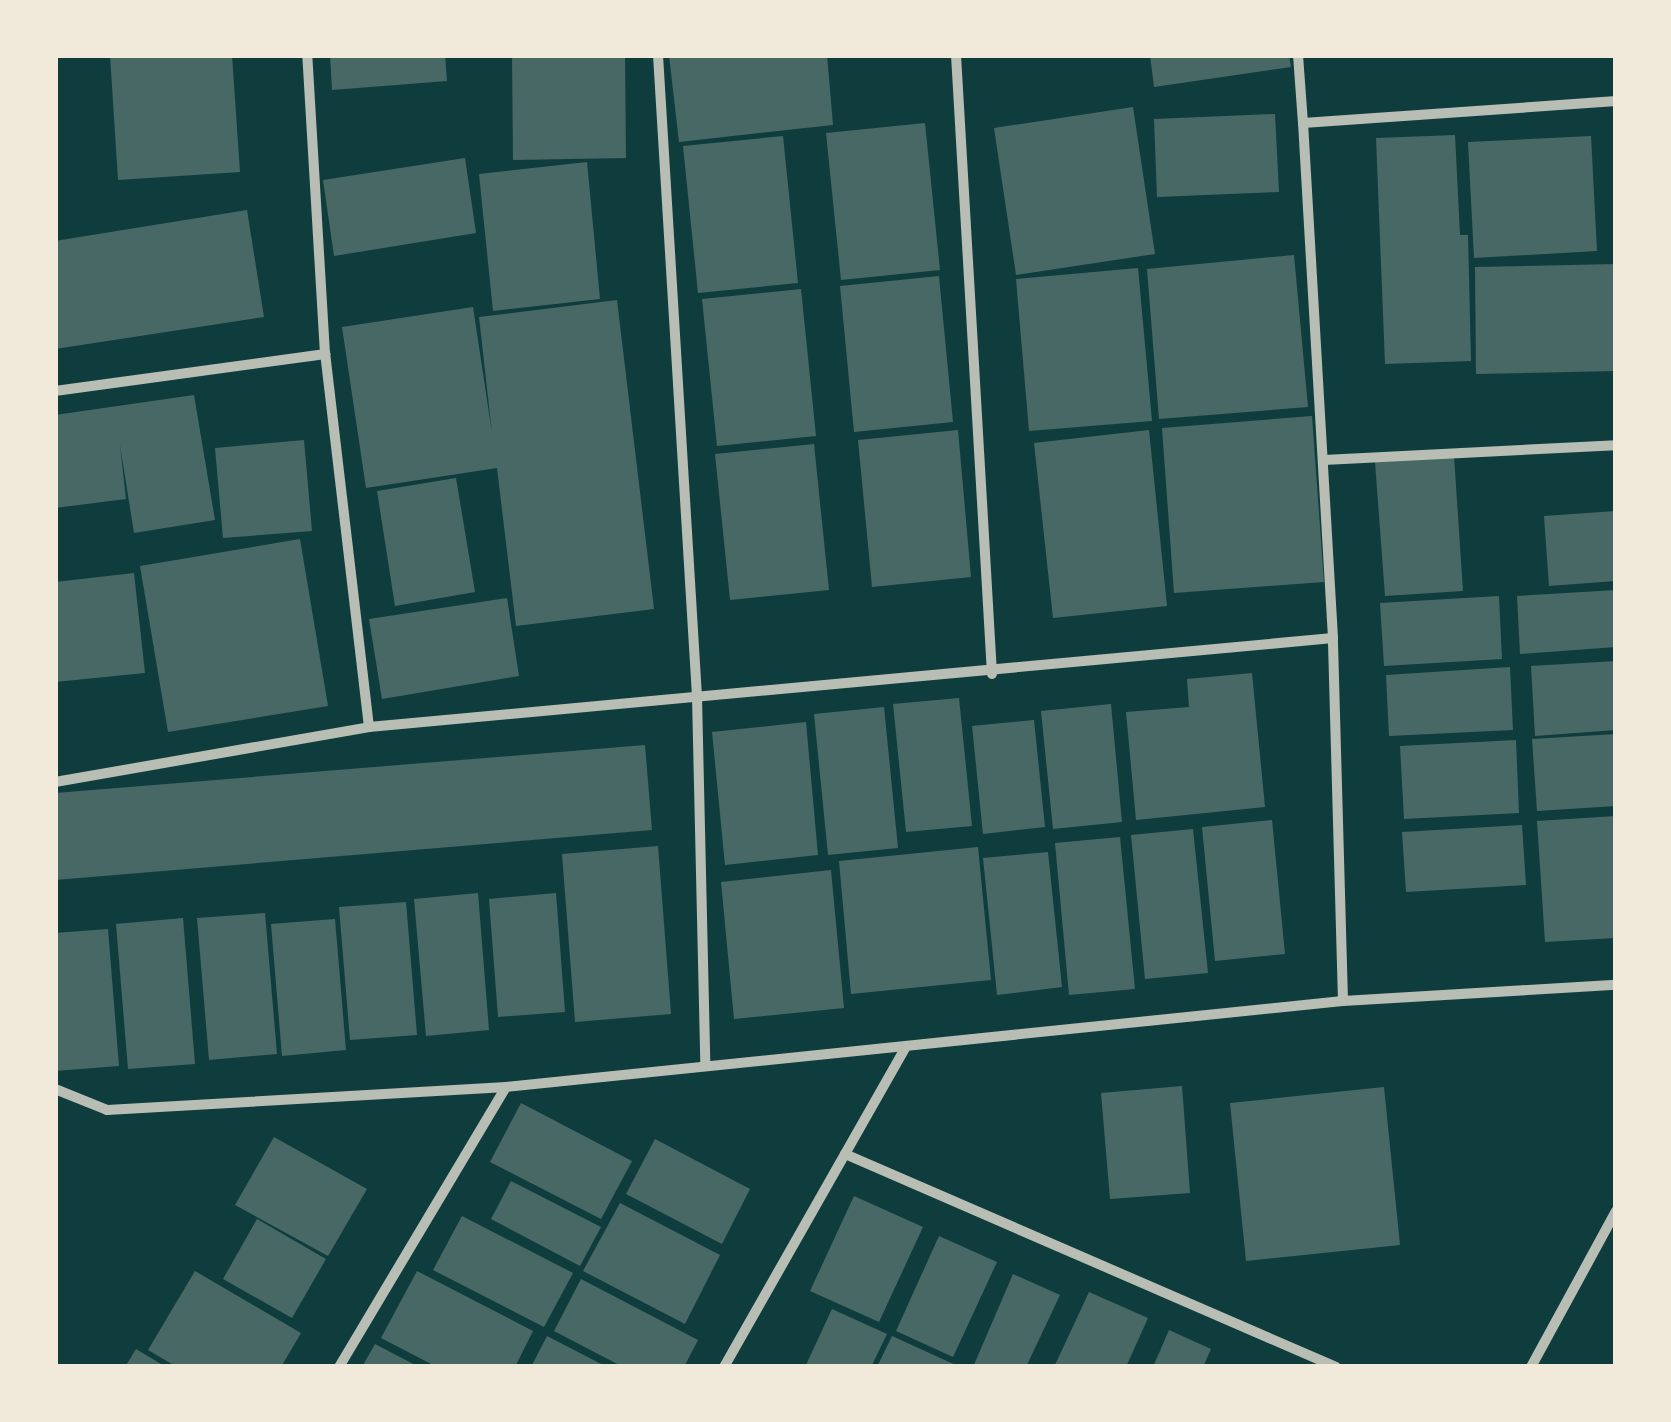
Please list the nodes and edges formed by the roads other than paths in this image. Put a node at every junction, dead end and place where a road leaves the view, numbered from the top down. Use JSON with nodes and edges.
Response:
{"nodes":[{"id":1,"x":307,"y":55,"type":"edge"},
{"id":2,"x":658,"y":55,"type":"edge"},
{"id":3,"x":956,"y":55,"type":"edge"},
{"id":4,"x":1298,"y":55,"type":"edge"},
{"id":5,"x":1616,"y":101,"type":"edge"},
{"id":6,"x":1303,"y":123,"type":"junction"},
{"id":7,"x":325,"y":354,"type":"junction"},
{"id":8,"x":55,"y":391,"type":"edge"},
{"id":9,"x":1616,"y":445,"type":"edge"},
{"id":10,"x":1324,"y":460,"type":"junction"},
{"id":11,"x":1334,"y":638,"type":"junction"},
{"id":12,"x":992,"y":674,"type":"junction"},
{"id":13,"x":697,"y":697,"type":"junction"},
{"id":14,"x":369,"y":727,"type":"junction"},
{"id":15,"x":55,"y":782,"type":"edge"},
{"id":16,"x":1616,"y":985,"type":"edge"},
{"id":17,"x":1343,"y":1001,"type":"junction"},
{"id":18,"x":904,"y":1050,"type":"junction"},
{"id":19,"x":705,"y":1063,"type":"junction"},
{"id":20,"x":506,"y":1087,"type":"junction"},
{"id":21,"x":55,"y":1089,"type":"edge"},
{"id":22,"x":845,"y":1154,"type":"junction"},
{"id":23,"x":1616,"y":1211,"type":"edge"},
{"id":24,"x":339,"y":1367,"type":"edge"},
{"id":25,"x":724,"y":1367,"type":"edge"},
{"id":26,"x":1336,"y":1367,"type":"edge"},
{"id":27,"x":1531,"y":1367,"type":"edge"}],
"edges":[{"from":1,"to":7,"type":"street"},
{"from":2,"to":13,"type":"street"},
{"from":3,"to":12,"type":"street"},
{"from":4,"to":6,"type":"street"},
{"from":5,"to":6,"type":"street"},
{"from":6,"to":10,"type":"street"},
{"from":7,"to":8,"type":"street"},
{"from":7,"to":14,"type":"street"},
{"from":9,"to":10,"type":"street"},
{"from":10,"to":11,"type":"street"},
{"from":11,"to":12,"type":"street"},
{"from":11,"to":17,"type":"street"},
{"from":12,"to":13,"type":"street"},
{"from":13,"to":14,"type":"street"},
{"from":13,"to":19,"type":"street"},
{"from":14,"to":15,"type":"street"},
{"from":16,"to":17,"type":"street"},
{"from":17,"to":18,"type":"street"},
{"from":18,"to":19,"type":"street"},
{"from":18,"to":22,"type":"street"},
{"from":19,"to":20,"type":"street"},
{"from":20,"to":21,"type":"street"},
{"from":20,"to":24,"type":"street"},
{"from":22,"to":25,"type":"street"},
{"from":22,"to":26,"type":"street"},
{"from":23,"to":27,"type":"street"}]}
